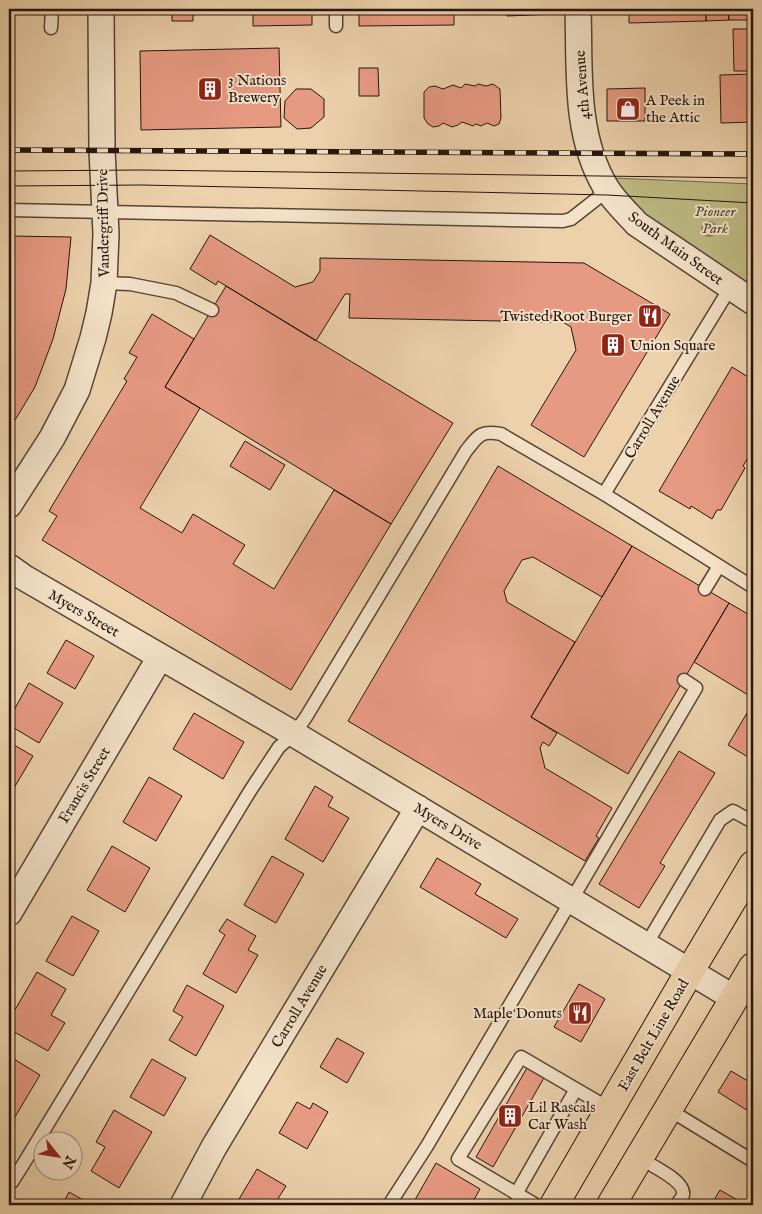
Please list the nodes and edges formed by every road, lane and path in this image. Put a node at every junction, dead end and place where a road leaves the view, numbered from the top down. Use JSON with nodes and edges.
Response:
{"nodes":[{"id":1,"x":52,"y":9,"type":"edge"},
{"id":2,"x":101,"y":9,"type":"edge"},
{"id":3,"x":336,"y":9,"type":"edge"},
{"id":4,"x":578,"y":9,"type":"edge"},
{"id":5,"x":336,"y":26,"type":"dead end"},
{"id":6,"x":51,"y":28,"type":"dead end"},
{"id":7,"x":607,"y":189,"type":"junction"},
{"id":8,"x":9,"y":210,"type":"edge"},
{"id":9,"x":104,"y":211,"type":"junction"},
{"id":10,"x":104,"y":283,"type":"junction"},
{"id":11,"x":730,"y":288,"type":"junction"},
{"id":12,"x":753,"y":302,"type":"edge"},
{"id":13,"x":212,"y":310,"type":"dead end"},
{"id":14,"x":604,"y":494,"type":"junction"},
{"id":15,"x":9,"y":506,"type":"edge"},
{"id":16,"x":9,"y":566,"type":"edge"},
{"id":17,"x":719,"y":566,"type":"junction"},
{"id":18,"x":753,"y":587,"type":"edge"},
{"id":19,"x":705,"y":589,"type":"dead end"},
{"id":20,"x":160,"y":657,"type":"junction"},
{"id":21,"x":684,"y":680,"type":"dead end"},
{"id":22,"x":294,"y":734,"type":"junction"},
{"id":23,"x":418,"y":808,"type":"junction"},
{"id":24,"x":753,"y":822,"type":"edge"},
{"id":25,"x":753,"y":865,"type":"edge"},
{"id":26,"x":572,"y":900,"type":"junction"},
{"id":27,"x":9,"y":913,"type":"edge"},
{"id":28,"x":646,"y":945,"type":"junction"},
{"id":29,"x":753,"y":966,"type":"edge"},
{"id":30,"x":690,"y":971,"type":"junction"},
{"id":31,"x":734,"y":998,"type":"junction"},
{"id":32,"x":576,"y":1090,"type":"junction"},
{"id":33,"x":610,"y":1109,"type":"junction"},
{"id":34,"x":668,"y":1109,"type":"junction"},
{"id":35,"x":639,"y":1158,"type":"junction"},
{"id":36,"x":753,"y":1161,"type":"edge"},
{"id":37,"x":9,"y":1182,"type":"edge"},
{"id":38,"x":516,"y":1194,"type":"junction"},
{"id":39,"x":183,"y":1205,"type":"edge"},
{"id":40,"x":390,"y":1205,"type":"edge"},
{"id":41,"x":536,"y":1205,"type":"edge"},
{"id":42,"x":554,"y":1205,"type":"edge"},
{"id":43,"x":611,"y":1205,"type":"edge"},
{"id":44,"x":677,"y":1205,"type":"edge"}],
"edges":[{"from":1,"to":6,"type":"lane"},
{"from":2,"to":9,"type":"street","name":"Vandergriff Drive"},
{"from":3,"to":5,"type":"lane"},
{"from":4,"to":7,"type":"street","name":"4th Avenue"},
{"from":7,"to":9,"type":"lane"},
{"from":7,"to":11,"type":"street","name":"South Main Street"},
{"from":8,"to":9,"type":"lane"},
{"from":9,"to":10,"type":"street","name":"Vandergriff Drive"},
{"from":10,"to":13,"type":"lane"},
{"from":10,"to":15,"type":"street","name":"Vandergriff Drive"},
{"from":11,"to":12,"type":"street","name":"South Main Street"},
{"from":11,"to":14,"type":"lane","name":"Carroll Avenue"},
{"from":14,"to":17,"type":"lane"},
{"from":14,"to":22,"type":"lane"},
{"from":16,"to":20,"type":"street","name":"Myers Street"},
{"from":17,"to":18,"type":"lane"},
{"from":17,"to":19,"type":"lane"},
{"from":20,"to":22,"type":"street","name":"Myers Drive"},
{"from":20,"to":27,"type":"street","name":"Francis Street"},
{"from":21,"to":26,"type":"lane"},
{"from":22,"to":23,"type":"street","name":"Myers Drive"},
{"from":22,"to":37,"type":"lane"},
{"from":23,"to":26,"type":"street","name":"Myers Drive"},
{"from":23,"to":39,"type":"street","name":"Carroll Avenue"},
{"from":24,"to":28,"type":"lane"},
{"from":25,"to":30,"type":"main road","name":"East Belt Line Road"},
{"from":26,"to":28,"type":"street","name":"Myers Drive"},
{"from":26,"to":40,"type":"lane"},
{"from":28,"to":30,"type":"street","name":"Myers Drive"},
{"from":29,"to":31,"type":"main road"},
{"from":30,"to":31,"type":"street","name":"Myers Drive"},
{"from":30,"to":33,"type":"main road","name":"East Belt Line Road"},
{"from":31,"to":34,"type":"main road"},
{"from":32,"to":33,"type":"lane"},
{"from":32,"to":38,"type":"lane"},
{"from":32,"to":38,"type":"lane"},
{"from":33,"to":42,"type":"main road","name":"East Belt Line Road"},
{"from":34,"to":35,"type":"main road"},
{"from":34,"to":36,"type":"lane"},
{"from":35,"to":43,"type":"main road"},
{"from":35,"to":44,"type":"lane"},
{"from":38,"to":41,"type":"lane"}]}
